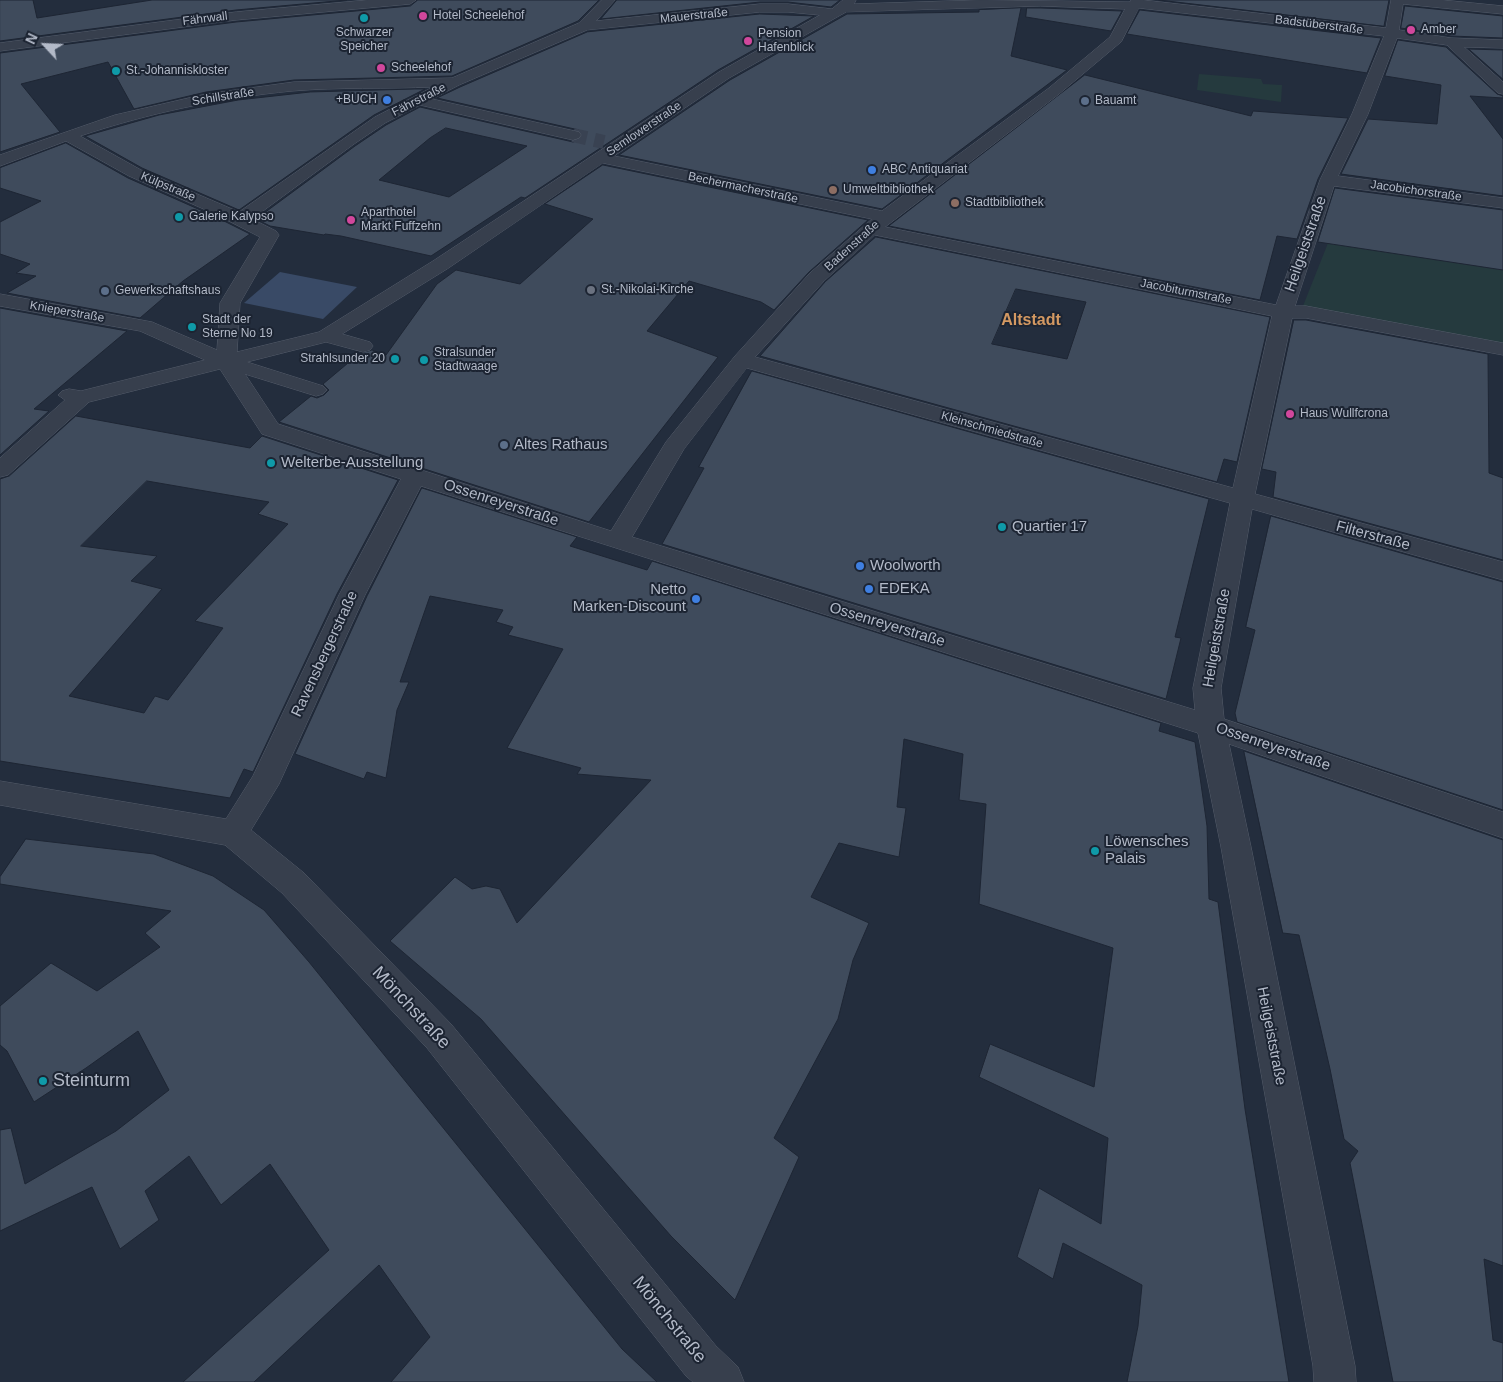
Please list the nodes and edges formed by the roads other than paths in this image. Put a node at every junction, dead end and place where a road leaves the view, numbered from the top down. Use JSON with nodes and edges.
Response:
{"nodes":[{"id":1,"x":410,"y":0,"type":"edge"},
{"id":2,"x":609,"y":0,"type":"edge"},
{"id":3,"x":1397,"y":0,"type":"edge"},
{"id":4,"x":1404,"y":0,"type":"edge"},
{"id":5,"x":1136,"y":3,"type":"edge"},
{"id":6,"x":843,"y":7,"type":"edge"},
{"id":7,"x":1503,"y":10,"type":"edge"},
{"id":8,"x":584,"y":26,"type":"junction"},
{"id":9,"x":1392,"y":33,"type":"junction"},
{"id":10,"x":1451,"y":42,"type":"junction"},
{"id":11,"x":1503,"y":44,"type":"edge"},
{"id":12,"x":0,"y":46,"type":"edge"},
{"id":13,"x":454,"y":82,"type":"junction"},
{"id":14,"x":1503,"y":90,"type":"edge"},
{"id":15,"x":417,"y":100,"type":"junction"},
{"id":16,"x":573,"y":135,"type":"tunnel mouth"},
{"id":17,"x":68,"y":136,"type":"junction"},
{"id":18,"x":608,"y":149,"type":"junction"},
{"id":19,"x":0,"y":161,"type":"edge"},
{"id":20,"x":1328,"y":180,"type":"junction"},
{"id":21,"x":1503,"y":203,"type":"edge"},
{"id":22,"x":885,"y":217,"type":"junction"},
{"id":23,"x":243,"y":222,"type":"junction"},
{"id":24,"x":870,"y":229,"type":"junction"},
{"id":25,"x":0,"y":300,"type":"edge"},
{"id":26,"x":1283,"y":312,"type":"junction"},
{"id":27,"x":326,"y":336,"type":"junction"},
{"id":28,"x":363,"y":346,"type":"dead end"},
{"id":29,"x":1503,"y":349,"type":"edge"},
{"id":30,"x":742,"y":360,"type":"junction"},
{"id":31,"x":226,"y":362,"type":"junction"},
{"id":32,"x":316,"y":390,"type":"dead end"},
{"id":33,"x":0,"y":470,"type":"edge"},
{"id":34,"x":415,"y":475,"type":"junction"},
{"id":35,"x":1242,"y":500,"type":"junction"},
{"id":36,"x":617,"y":541,"type":"junction"},
{"id":37,"x":1503,"y":571,"type":"edge"},
{"id":38,"x":1210,"y":726,"type":"junction"},
{"id":39,"x":0,"y":793,"type":"edge"},
{"id":40,"x":1503,"y":825,"type":"edge"},
{"id":41,"x":234,"y":833,"type":"junction"},
{"id":42,"x":722,"y":1382,"type":"edge"},
{"id":43,"x":1335,"y":1382,"type":"edge"}],
"edges":[{"from":1,"to":12,"type":"street","name":"Fährwall"},
{"from":2,"to":8,"type":"street","name":"Fährstraße"},
{"from":3,"to":9,"type":"street","name":"Heilgeiststraße"},
{"from":4,"to":7,"type":"street"},
{"from":5,"to":6,"type":"street","name":"Mauerstraße"},
{"from":5,"to":9,"type":"street","name":"Badstüberstraße"},
{"from":5,"to":22,"type":"street","name":"Badenstraße"},
{"from":6,"to":8,"type":"street","name":"Mauerstraße"},
{"from":6,"to":18,"type":"street","name":"Semlowerstraße"},
{"from":8,"to":13,"type":"street","name":"Fährstraße"},
{"from":9,"to":10,"type":"street","name":"Badstüberstraße"},
{"from":9,"to":20,"type":"street","name":"Heilgeiststraße"},
{"from":10,"to":11,"type":"street","name":"Badstüberstraße"},
{"from":10,"to":14,"type":"street"},
{"from":13,"to":15,"type":"street","name":"Fährstraße"},
{"from":13,"to":17,"type":"street","name":"Schillstraße"},
{"from":15,"to":16,"type":"street"},
{"from":15,"to":23,"type":"street","name":"Fährstraße"},
{"from":17,"to":19,"type":"street","name":"Schillstraße"},
{"from":17,"to":23,"type":"street","name":"Külpstraße"},
{"from":18,"to":22,"type":"street","name":"Bechermacherstraße"},
{"from":18,"to":27,"type":"street","name":"Semlowerstraße"},
{"from":20,"to":21,"type":"street","name":"Jacobichorstraße"},
{"from":20,"to":26,"type":"street","name":"Heilgeiststraße"},
{"from":22,"to":24,"type":"street","name":"Badenstraße"},
{"from":23,"to":31,"type":"street","name":"Külpstraße"},
{"from":24,"to":26,"type":"street","name":"Jacobiturmstraße"},
{"from":24,"to":30,"type":"street","name":"Badenstraße"},
{"from":25,"to":31,"type":"street","name":"Knieperstraße"},
{"from":26,"to":29,"type":"street","name":"Jacobiturmstraße"},
{"from":26,"to":35,"type":"street","name":"Heilgeiststraße"},
{"from":27,"to":28,"type":"street"},
{"from":27,"to":31,"type":"street"},
{"from":30,"to":35,"type":"street","name":"Kleinschmiedstraße"},
{"from":30,"to":36,"type":"street","name":"Badenstraße"},
{"from":31,"to":32,"type":"street","name":"Knieperstraße"},
{"from":31,"to":33,"type":"street"},
{"from":31,"to":34,"type":"street","name":"Ossenreyerstraße"},
{"from":34,"to":36,"type":"street","name":"Ossenreyerstraße"},
{"from":34,"to":41,"type":"street","name":"Ravensbergerstraße"},
{"from":35,"to":37,"type":"street","name":"Filterstraße"},
{"from":35,"to":38,"type":"street","name":"Heilgeiststraße"},
{"from":36,"to":38,"type":"street","name":"Ossenreyerstraße"},
{"from":38,"to":40,"type":"street","name":"Ossenreyerstraße"},
{"from":38,"to":43,"type":"street","name":"Heilgeiststraße"},
{"from":39,"to":41,"type":"street"},
{"from":41,"to":42,"type":"street","name":"Mönchstraße"}]}
